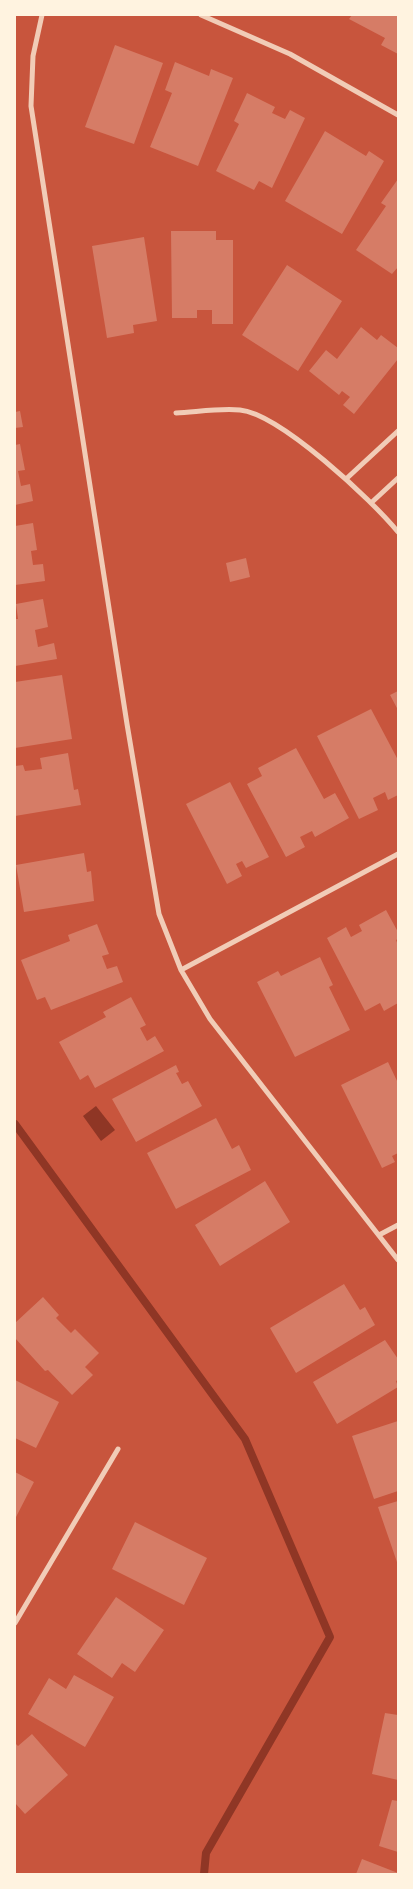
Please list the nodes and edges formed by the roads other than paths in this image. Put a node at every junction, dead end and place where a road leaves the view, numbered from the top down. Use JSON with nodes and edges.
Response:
{"nodes":[{"id":1,"x":42,"y":15,"type":"edge"},
{"id":2,"x":201,"y":15,"type":"edge"},
{"id":3,"x":398,"y":115,"type":"edge"},
{"id":4,"x":176,"y":413,"type":"dead end"},
{"id":5,"x":398,"y":431,"type":"edge"},
{"id":6,"x":398,"y":478,"type":"edge"},
{"id":7,"x":346,"y":479,"type":"junction"},
{"id":8,"x":371,"y":503,"type":"junction"},
{"id":9,"x":398,"y":532,"type":"edge"},
{"id":10,"x":398,"y":854,"type":"edge"},
{"id":11,"x":182,"y":970,"type":"junction"},
{"id":12,"x":398,"y":1226,"type":"edge"},
{"id":13,"x":379,"y":1235,"type":"junction"},
{"id":14,"x":398,"y":1260,"type":"edge"},
{"id":15,"x":118,"y":1449,"type":"dead end"},
{"id":16,"x":15,"y":1623,"type":"edge"}],
"edges":[{"from":1,"to":11,"type":"street"},
{"from":2,"to":3,"type":"street"},
{"from":4,"to":7,"type":"street"},
{"from":5,"to":7,"type":"street"},
{"from":6,"to":8,"type":"street"},
{"from":7,"to":8,"type":"street"},
{"from":8,"to":9,"type":"street"},
{"from":10,"to":11,"type":"street"},
{"from":11,"to":13,"type":"street"},
{"from":12,"to":13,"type":"street"},
{"from":13,"to":14,"type":"street"},
{"from":15,"to":16,"type":"street"}]}
